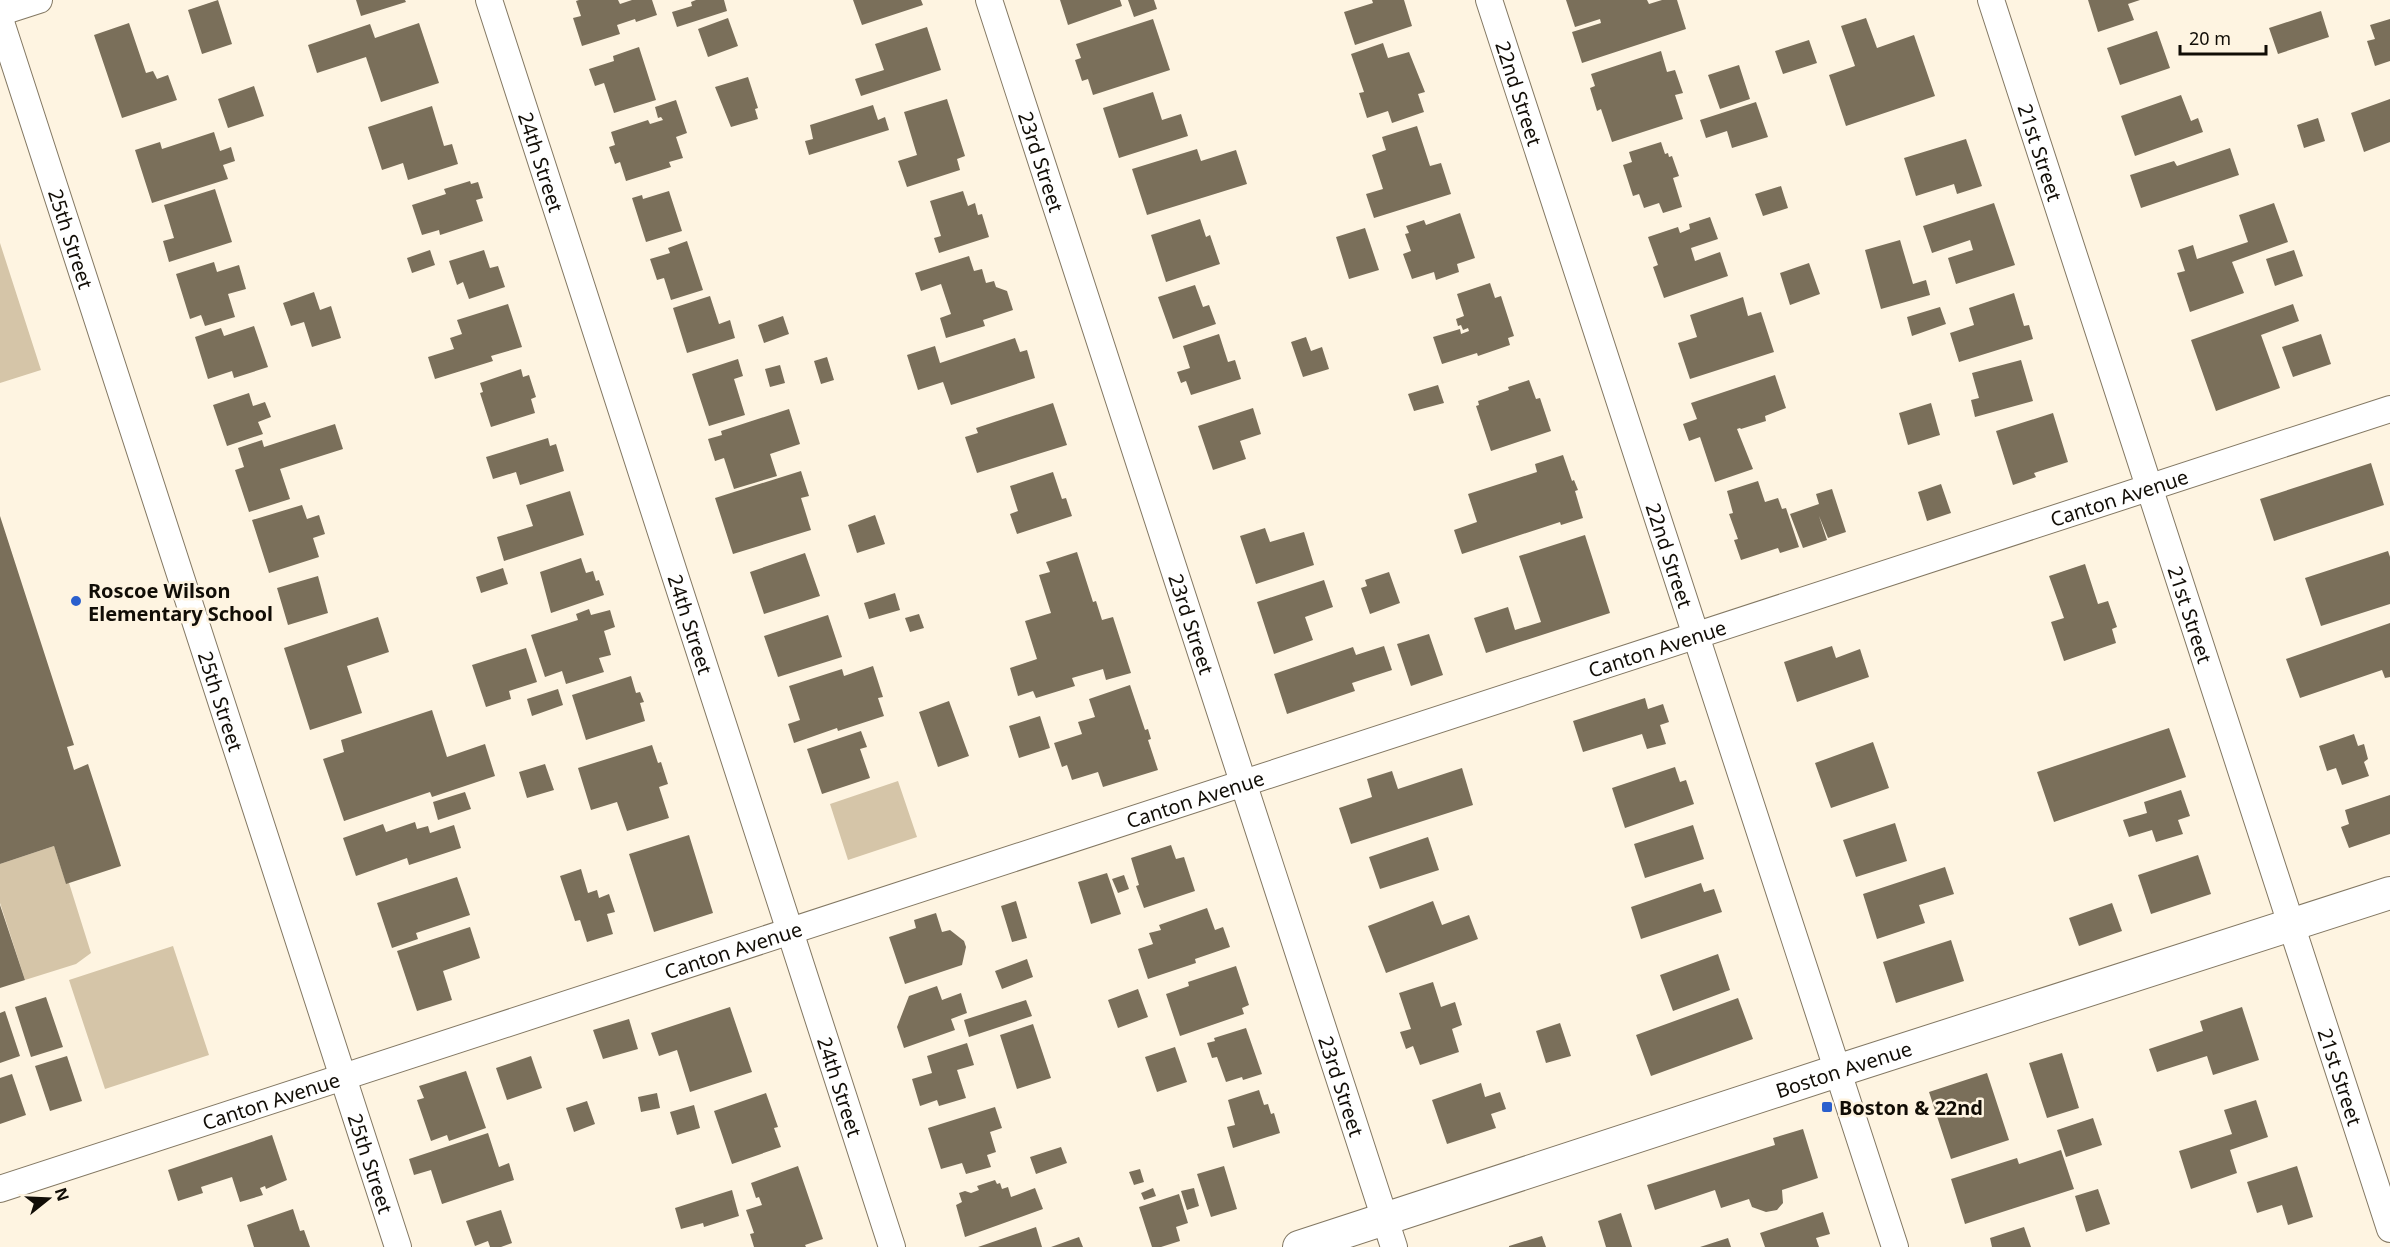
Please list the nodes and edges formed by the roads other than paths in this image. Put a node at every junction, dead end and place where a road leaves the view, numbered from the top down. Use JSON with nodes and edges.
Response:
{"nodes":[{"id":1,"x":39,"y":0,"type":"edge"},
{"id":2,"x":489,"y":0,"type":"edge"},
{"id":3,"x":989,"y":0,"type":"edge"},
{"id":4,"x":1489,"y":0,"type":"edge"},
{"id":5,"x":1991,"y":0,"type":"edge"},
{"id":6,"x":0,"y":18,"type":"edge"},
{"id":7,"x":2390,"y":409,"type":"edge"},
{"id":8,"x":2149,"y":488,"type":"junction"},
{"id":9,"x":1696,"y":635,"type":"junction"},
{"id":10,"x":1243,"y":782,"type":"junction"},
{"id":11,"x":2390,"y":893,"type":"edge"},
{"id":12,"x":2291,"y":925,"type":"junction"},
{"id":13,"x":790,"y":930,"type":"junction"},
{"id":14,"x":1837,"y":1071,"type":"junction"},
{"id":15,"x":343,"y":1076,"type":"junction"},
{"id":16,"x":0,"y":1189,"type":"edge"},
{"id":17,"x":2390,"y":1229,"type":"edge"},
{"id":18,"x":1389,"y":1234,"type":"edge"},
{"id":19,"x":398,"y":1247,"type":"edge"},
{"id":20,"x":892,"y":1247,"type":"edge"},
{"id":21,"x":1299,"y":1247,"type":"edge"},
{"id":22,"x":1895,"y":1247,"type":"edge"}],
"edges":[{"from":1,"to":6,"type":"street"},
{"from":2,"to":13,"type":"street","name":"24th Street"},
{"from":3,"to":10,"type":"street","name":"23rd Street"},
{"from":4,"to":9,"type":"street","name":"22nd Street"},
{"from":5,"to":8,"type":"street","name":"21st Street"},
{"from":6,"to":15,"type":"street","name":"25th Street"},
{"from":7,"to":8,"type":"street","name":"Canton Avenue"},
{"from":8,"to":9,"type":"street","name":"Canton Avenue"},
{"from":8,"to":12,"type":"street","name":"21st Street"},
{"from":9,"to":10,"type":"street","name":"Canton Avenue"},
{"from":9,"to":14,"type":"street","name":"22nd Street"},
{"from":10,"to":13,"type":"street","name":"Canton Avenue"},
{"from":10,"to":18,"type":"street","name":"23rd Street"},
{"from":11,"to":12,"type":"street","name":"Boston Avenue"},
{"from":12,"to":14,"type":"street","name":"Boston Avenue"},
{"from":12,"to":17,"type":"street","name":"21st Street"},
{"from":13,"to":15,"type":"street","name":"Canton Avenue"},
{"from":13,"to":20,"type":"street","name":"24th Street"},
{"from":14,"to":18,"type":"street","name":"Boston Avenue"},
{"from":14,"to":22,"type":"street","name":"22nd Street"},
{"from":15,"to":16,"type":"street","name":"Canton Avenue"},
{"from":15,"to":19,"type":"street","name":"25th Street"},
{"from":18,"to":21,"type":"street","name":"Boston Avenue"}]}
